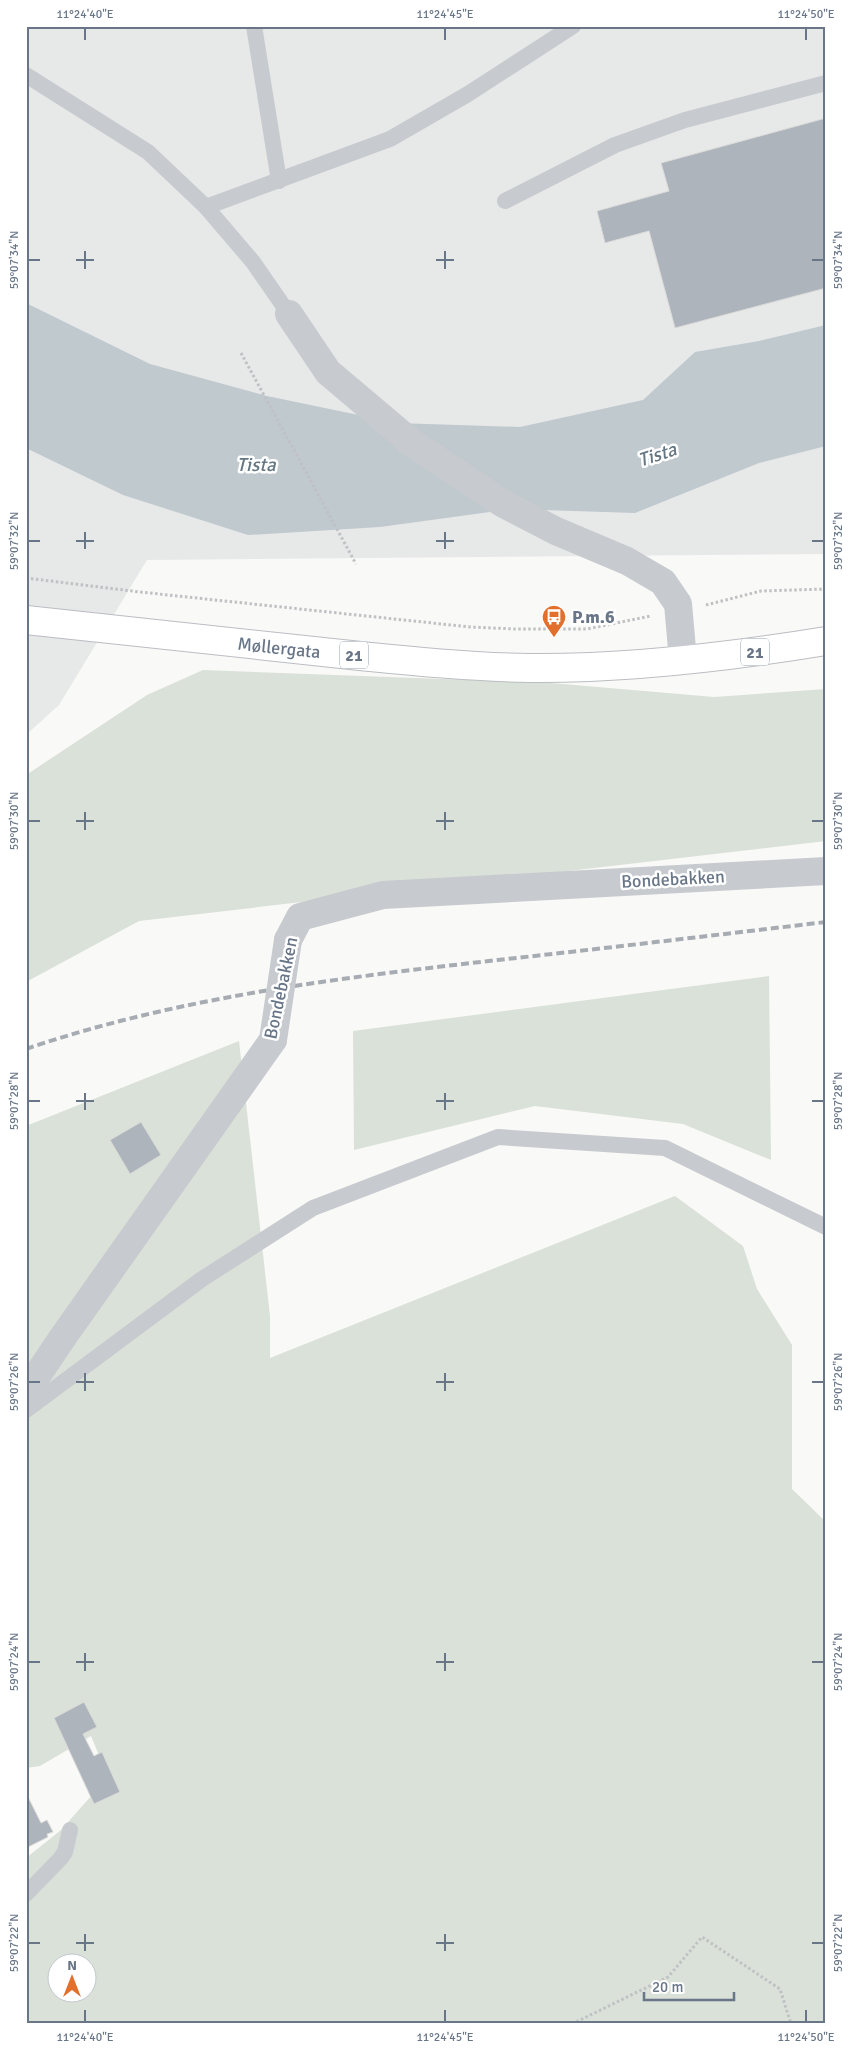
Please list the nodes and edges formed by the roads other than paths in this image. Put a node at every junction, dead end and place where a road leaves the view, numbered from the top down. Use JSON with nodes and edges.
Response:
{"nodes":[{"id":1,"x":254,"y":26,"type":"edge"},
{"id":2,"x":573,"y":26,"type":"edge"},
{"id":3,"x":26,"y":74,"type":"edge"},
{"id":4,"x":826,"y":83,"type":"edge"},
{"id":5,"x":279,"y":180,"type":"junction"},
{"id":6,"x":505,"y":201,"type":"dead end"},
{"id":7,"x":206,"y":207,"type":"junction"},
{"id":8,"x":289,"y":314,"type":"joint"},
{"id":9,"x":26,"y":620,"type":"edge"},
{"id":10,"x":826,"y":640,"type":"edge"},
{"id":11,"x":683,"y":660,"type":"junction"},
{"id":12,"x":826,"y":871,"type":"edge"},
{"id":13,"x":826,"y":1227,"type":"edge"},
{"id":14,"x":26,"y":1392,"type":"edge"},
{"id":15,"x":26,"y":1410,"type":"edge"},
{"id":16,"x":70,"y":1830,"type":"dead end"},
{"id":17,"x":26,"y":1894,"type":"edge"}],
"edges":[{"from":1,"to":5,"type":"lane"},
{"from":2,"to":5,"type":"lane"},
{"from":3,"to":7,"type":"lane"},
{"from":4,"to":6,"type":"lane"},
{"from":5,"to":7,"type":"lane"},
{"from":7,"to":8,"type":"lane"},
{"from":8,"to":11,"type":"street"},
{"from":9,"to":11,"type":"main road","name":"Møllergata","number":"21"},
{"from":10,"to":11,"type":"main road","number":"21"},
{"from":12,"to":14,"type":"street","name":"Bondebakken","bridge":true},
{"from":13,"to":15,"type":"lane"},
{"from":16,"to":17,"type":"lane"}]}
